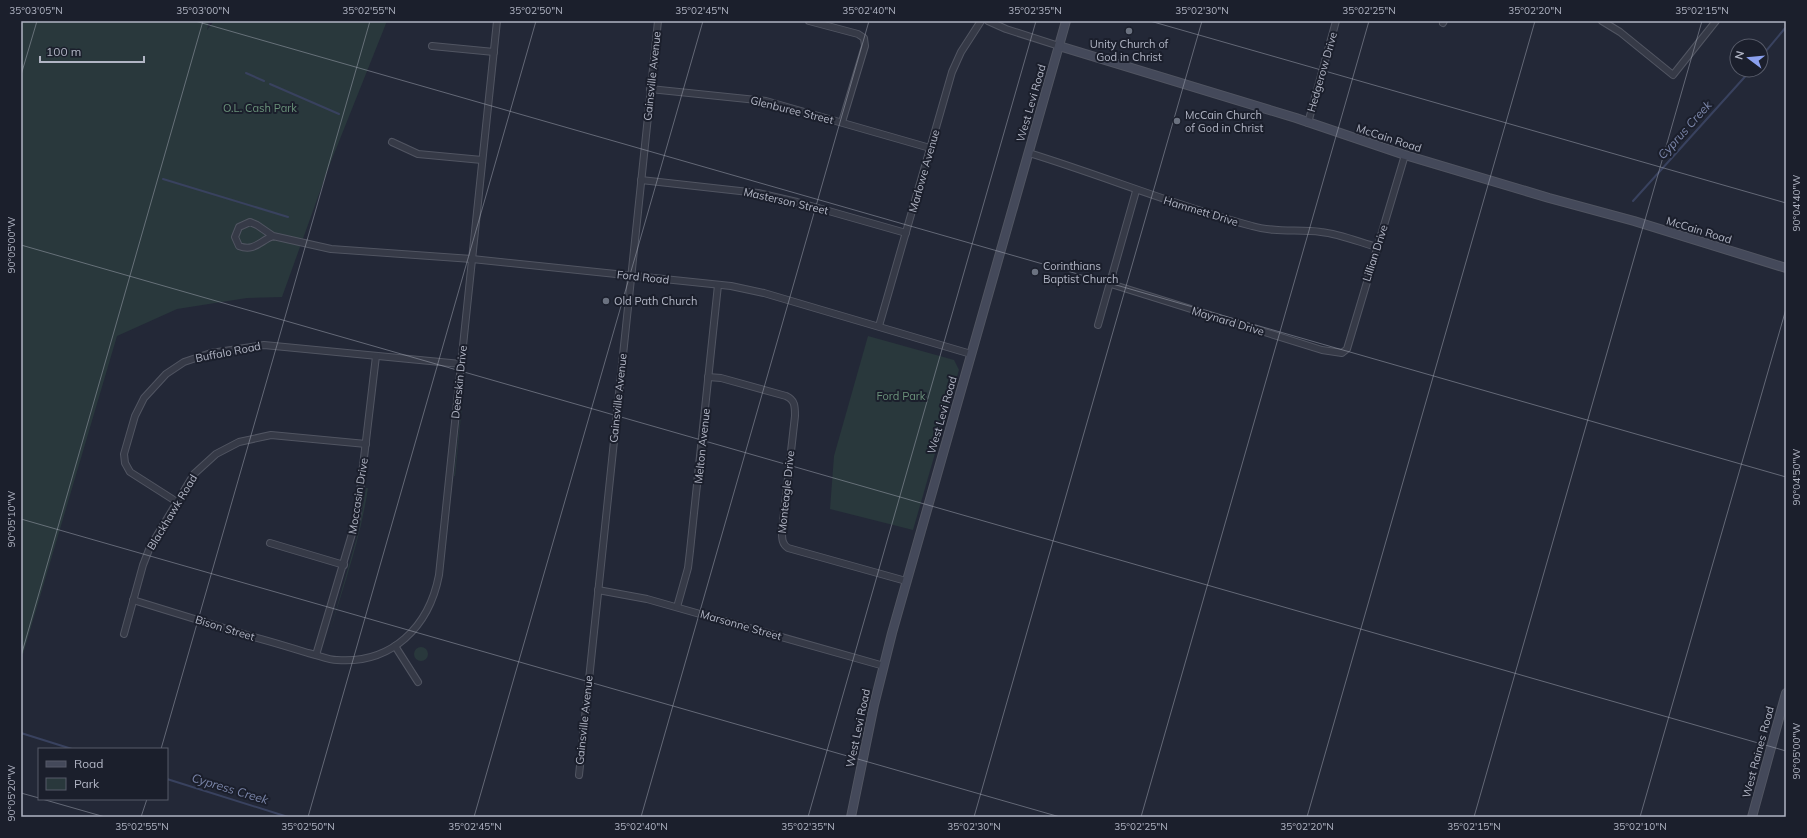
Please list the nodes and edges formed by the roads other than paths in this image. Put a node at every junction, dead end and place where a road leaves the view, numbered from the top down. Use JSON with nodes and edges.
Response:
{"nodes":[{"id":1,"x":497,"y":21,"type":"edge"},
{"id":2,"x":658,"y":21,"type":"edge"},
{"id":3,"x":809,"y":21,"type":"edge"},
{"id":4,"x":981,"y":21,"type":"edge"},
{"id":5,"x":988,"y":21,"type":"edge"},
{"id":6,"x":1066,"y":21,"type":"edge"},
{"id":7,"x":1336,"y":21,"type":"edge"},
{"id":8,"x":1602,"y":21,"type":"edge"},
{"id":9,"x":1716,"y":21,"type":"edge"},
{"id":10,"x":432,"y":46,"type":"dead end"},
{"id":11,"x":1059,"y":46,"type":"junction"},
{"id":12,"x":494,"y":52,"type":"junction"},
{"id":13,"x":650,"y":88,"type":"junction"},
{"id":14,"x":842,"y":122,"type":"junction"},
{"id":15,"x":1308,"y":123,"type":"junction"},
{"id":16,"x":392,"y":142,"type":"dead end"},
{"id":17,"x":930,"y":148,"type":"junction"},
{"id":18,"x":1029,"y":153,"type":"junction"},
{"id":19,"x":1405,"y":155,"type":"junction"},
{"id":20,"x":482,"y":160,"type":"junction"},
{"id":21,"x":641,"y":180,"type":"junction"},
{"id":22,"x":1136,"y":191,"type":"junction"},
{"id":23,"x":906,"y":233,"type":"junction"},
{"id":24,"x":274,"y":236,"type":"junction"},
{"id":25,"x":1377,"y":247,"type":"junction"},
{"id":26,"x":472,"y":259,"type":"junction"},
{"id":27,"x":1786,"y":268,"type":"edge"},
{"id":28,"x":630,"y":276,"type":"junction"},
{"id":29,"x":1111,"y":284,"type":"junction"},
{"id":30,"x":718,"y":285,"type":"junction"},
{"id":31,"x":1098,"y":325,"type":"dead end"},
{"id":32,"x":879,"y":326,"type":"junction"},
{"id":33,"x":1345,"y":351,"type":"joint"},
{"id":34,"x":971,"y":354,"type":"junction"},
{"id":35,"x":376,"y":356,"type":"junction"},
{"id":36,"x":461,"y":364,"type":"junction"},
{"id":37,"x":708,"y":377,"type":"junction"},
{"id":38,"x":366,"y":444,"type":"junction"},
{"id":39,"x":177,"y":502,"type":"junction"},
{"id":40,"x":270,"y":543,"type":"dead end"},
{"id":41,"x":344,"y":565,"type":"junction"},
{"id":42,"x":906,"y":581,"type":"junction"},
{"id":43,"x":598,"y":590,"type":"junction"},
{"id":44,"x":133,"y":600,"type":"junction"},
{"id":45,"x":677,"y":607,"type":"junction"},
{"id":46,"x":124,"y":634,"type":"dead end"},
{"id":47,"x":395,"y":646,"type":"junction"},
{"id":48,"x":316,"y":655,"type":"junction"},
{"id":49,"x":884,"y":666,"type":"junction"},
{"id":50,"x":418,"y":682,"type":"dead end"},
{"id":51,"x":1786,"y":693,"type":"edge"},
{"id":52,"x":579,"y":775,"type":"dead end"},
{"id":53,"x":851,"y":817,"type":"edge"},
{"id":54,"x":1752,"y":817,"type":"edge"}],
"edges":[{"from":1,"to":12,"type":"street","name":"Deerskin Drive"},
{"from":2,"to":13,"type":"street","name":"Gainsville Avenue"},
{"from":3,"to":14,"type":"street"},
{"from":4,"to":17,"type":"street","name":"Marlowe Avenue"},
{"from":5,"to":11,"type":"street","name":"McCain Road"},
{"from":6,"to":11,"type":"street","name":"West Levi Road"},
{"from":7,"to":15,"type":"street","name":"Hedgerow Drive"},
{"from":8,"to":9,"type":"street"},
{"from":10,"to":12,"type":"street"},
{"from":11,"to":15,"type":"street","name":"McCain Road"},
{"from":11,"to":18,"type":"street","name":"West Levi Road"},
{"from":12,"to":20,"type":"street","name":"Deerskin Drive"},
{"from":13,"to":14,"type":"street","name":"Glenburee Street"},
{"from":13,"to":21,"type":"street","name":"Gainsville Avenue"},
{"from":14,"to":17,"type":"street","name":"Glenburee Street"},
{"from":15,"to":19,"type":"street","name":"McCain Road"},
{"from":16,"to":20,"type":"street"},
{"from":17,"to":23,"type":"street","name":"Marlowe Avenue"},
{"from":18,"to":22,"type":"street","name":"Hammett Drive"},
{"from":18,"to":34,"type":"street","name":"West Levi Road"},
{"from":19,"to":25,"type":"street","name":"Lillian Drive"},
{"from":19,"to":27,"type":"street","name":"McCain Road"},
{"from":20,"to":26,"type":"street","name":"Deerskin Drive"},
{"from":21,"to":23,"type":"street","name":"Masterson Street"},
{"from":21,"to":28,"type":"street","name":"Gainsville Avenue"},
{"from":22,"to":25,"type":"street","name":"Hammett Drive"},
{"from":22,"to":29,"type":"street"},
{"from":23,"to":32,"type":"street","name":"Marlowe Avenue"},
{"from":24,"to":24,"type":"street","name":"Ford Road"},
{"from":24,"to":26,"type":"street","name":"Ford Road"},
{"from":25,"to":33,"type":"street","name":"Lillian Drive"},
{"from":26,"to":28,"type":"street","name":"Ford Road"},
{"from":26,"to":36,"type":"street","name":"Deerskin Drive"},
{"from":28,"to":30,"type":"street","name":"Ford Road"},
{"from":28,"to":43,"type":"street","name":"Gainsville Avenue"},
{"from":29,"to":31,"type":"street"},
{"from":29,"to":33,"type":"street","name":"Maynard Drive"},
{"from":30,"to":32,"type":"street","name":"Ford Road"},
{"from":30,"to":37,"type":"street","name":"Melton Avenue"},
{"from":32,"to":34,"type":"street","name":"Ford Road"},
{"from":34,"to":42,"type":"street","name":"West Levi Road"},
{"from":35,"to":36,"type":"street","name":"Buffalo Road"},
{"from":35,"to":38,"type":"street","name":"Moccasin Drive"},
{"from":35,"to":39,"type":"street","name":"Buffalo Road"},
{"from":36,"to":47,"type":"street","name":"Deerskin Drive"},
{"from":37,"to":42,"type":"street","name":"Monteagle Drive"},
{"from":37,"to":45,"type":"street","name":"Melton Avenue"},
{"from":38,"to":39,"type":"street","name":"Blackhawk Road"},
{"from":38,"to":41,"type":"street","name":"Moccasin Drive"},
{"from":39,"to":44,"type":"street","name":"Blackhawk Road"},
{"from":40,"to":41,"type":"street"},
{"from":41,"to":48,"type":"street","name":"Moccasin Drive"},
{"from":42,"to":49,"type":"street","name":"West Levi Road"},
{"from":43,"to":45,"type":"street","name":"Marsonne Street"},
{"from":43,"to":52,"type":"street","name":"Gainsville Avenue"},
{"from":44,"to":46,"type":"street","name":"Blackhawk Road"},
{"from":44,"to":48,"type":"street","name":"Bison Street"},
{"from":45,"to":49,"type":"street","name":"Marsonne Street"},
{"from":47,"to":48,"type":"street","name":"Deerskin Drive"},
{"from":47,"to":50,"type":"street"},
{"from":49,"to":53,"type":"street","name":"West Levi Road"},
{"from":51,"to":54,"type":"street","name":"West Raines Road"}]}
